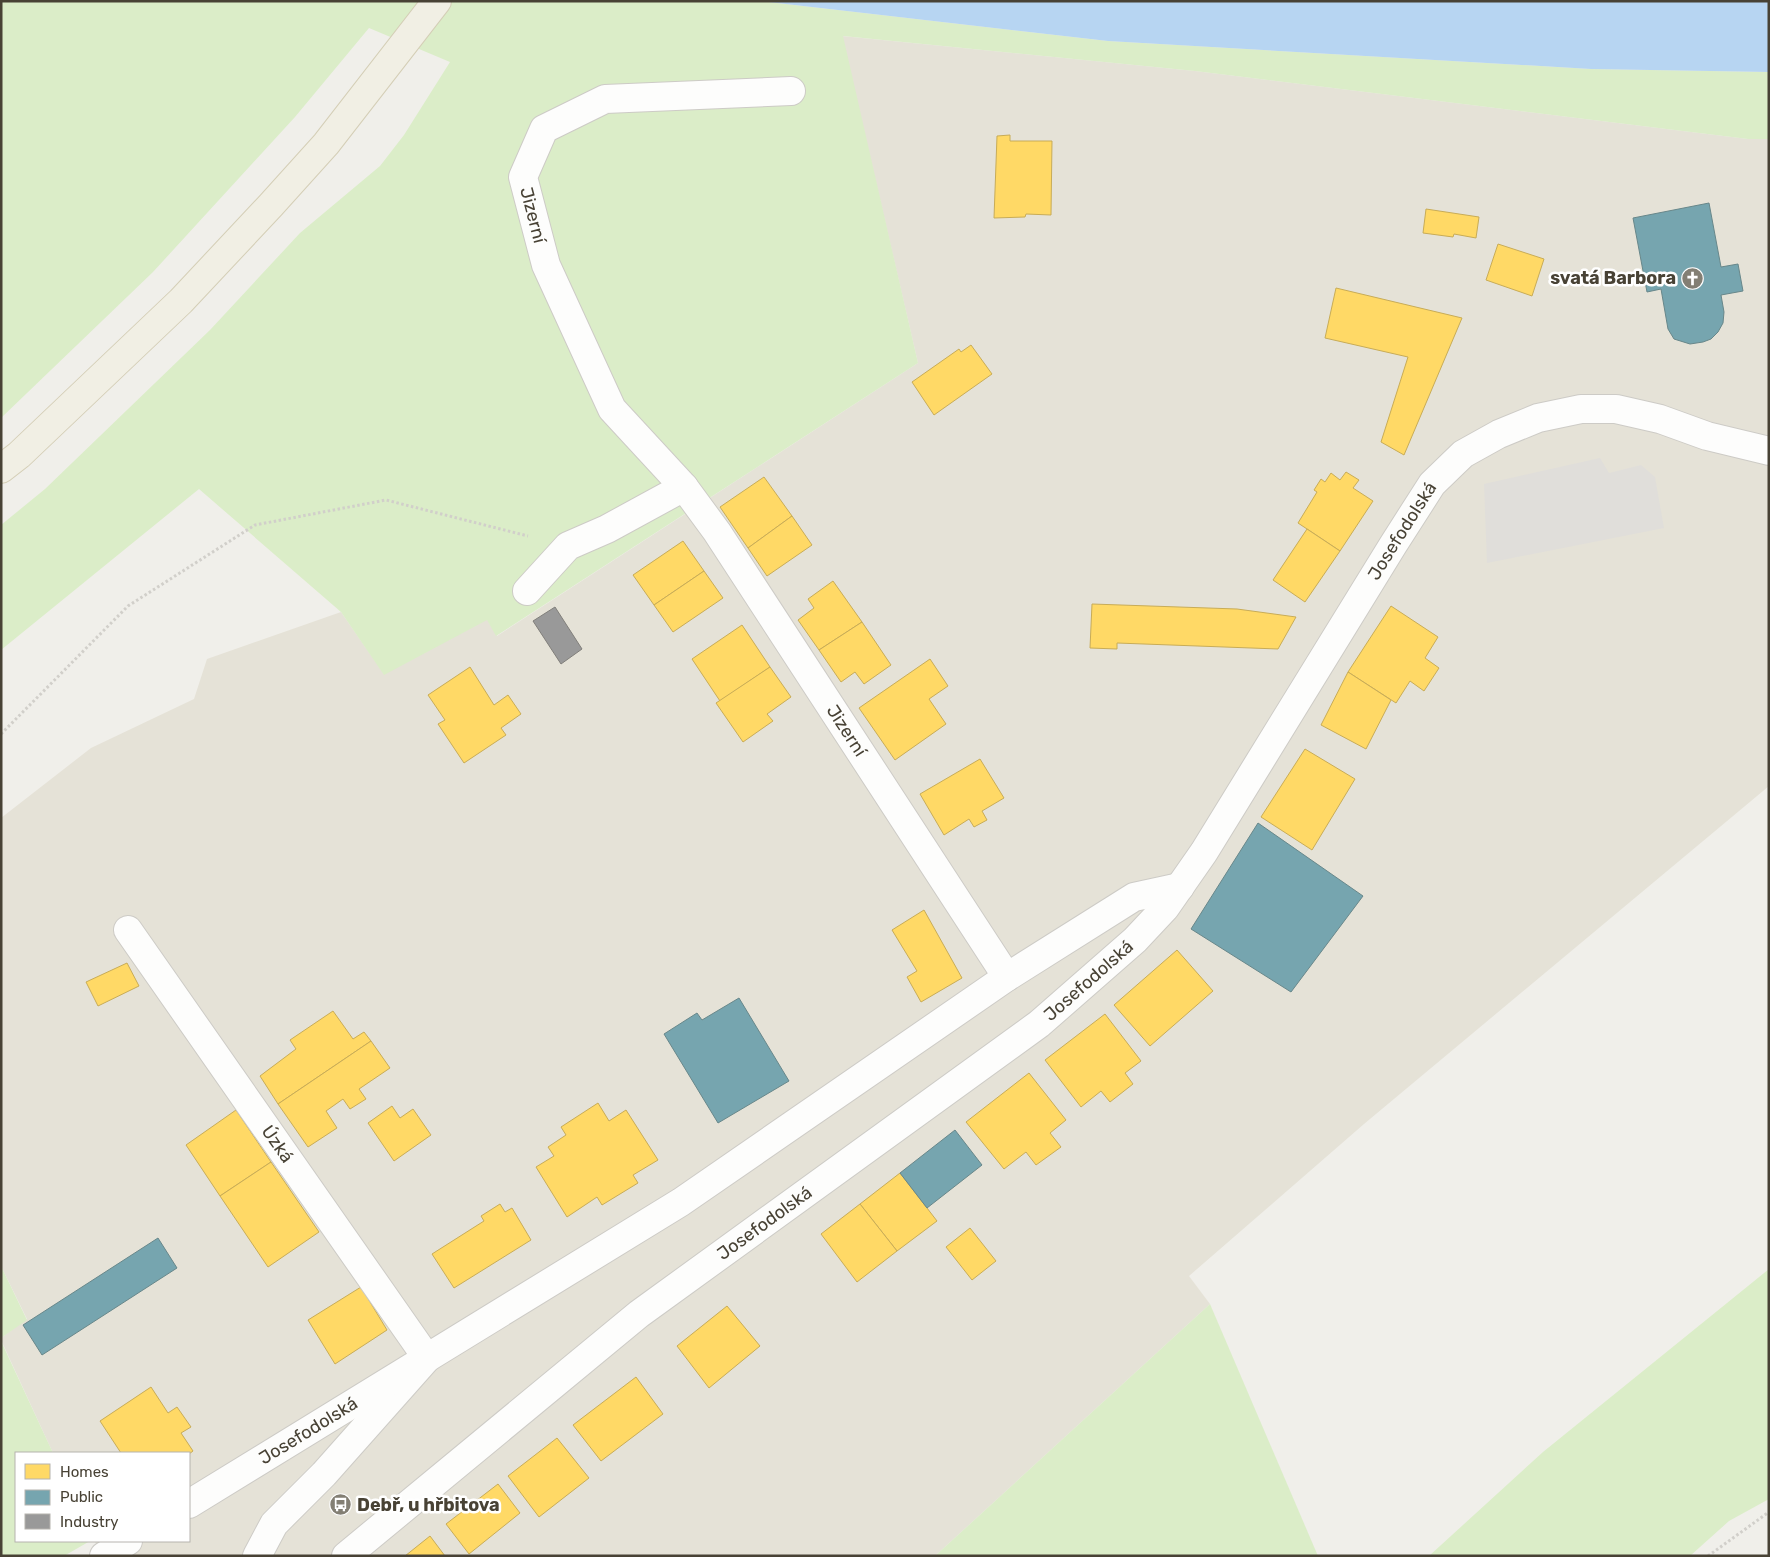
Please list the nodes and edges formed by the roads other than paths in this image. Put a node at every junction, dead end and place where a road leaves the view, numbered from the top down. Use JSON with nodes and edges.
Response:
{"nodes":[{"id":1,"x":437,"y":1,"type":"edge"},
{"id":2,"x":791,"y":92,"type":"dead end"},
{"id":3,"x":1769,"y":451,"type":"edge"},
{"id":4,"x":1,"y":469,"type":"edge"},
{"id":5,"x":684,"y":487,"type":"junction"},
{"id":6,"x":527,"y":591,"type":"dead end"},
{"id":7,"x":1180,"y":887,"type":"junction"},
{"id":8,"x":128,"y":930,"type":"dead end"},
{"id":9,"x":1007,"y":977,"type":"junction"},
{"id":10,"x":427,"y":1358,"type":"junction"},
{"id":11,"x":190,"y":1503,"type":"edge"},
{"id":12,"x":126,"y":1542,"type":"edge"},
{"id":13,"x":104,"y":1556,"type":"edge"},
{"id":14,"x":257,"y":1556,"type":"edge"},
{"id":15,"x":346,"y":1556,"type":"edge"}],
"edges":[{"from":1,"to":4,"type":"main road"},
{"from":2,"to":5,"type":"street","name":"Jizerní"},
{"from":3,"to":7,"type":"street","name":"Josefodolská"},
{"from":5,"to":6,"type":"street"},
{"from":5,"to":9,"type":"street","name":"Jizerní"},
{"from":7,"to":9,"type":"street","name":"Josefodolská"},
{"from":7,"to":15,"type":"street","name":"Josefodolská"},
{"from":8,"to":10,"type":"street","name":"Úzká"},
{"from":9,"to":10,"type":"street","name":"Josefodolská"},
{"from":10,"to":11,"type":"street","name":"Josefodolská"},
{"from":10,"to":14,"type":"street","name":"Josefodolská"},
{"from":12,"to":13,"type":"street"}]}
